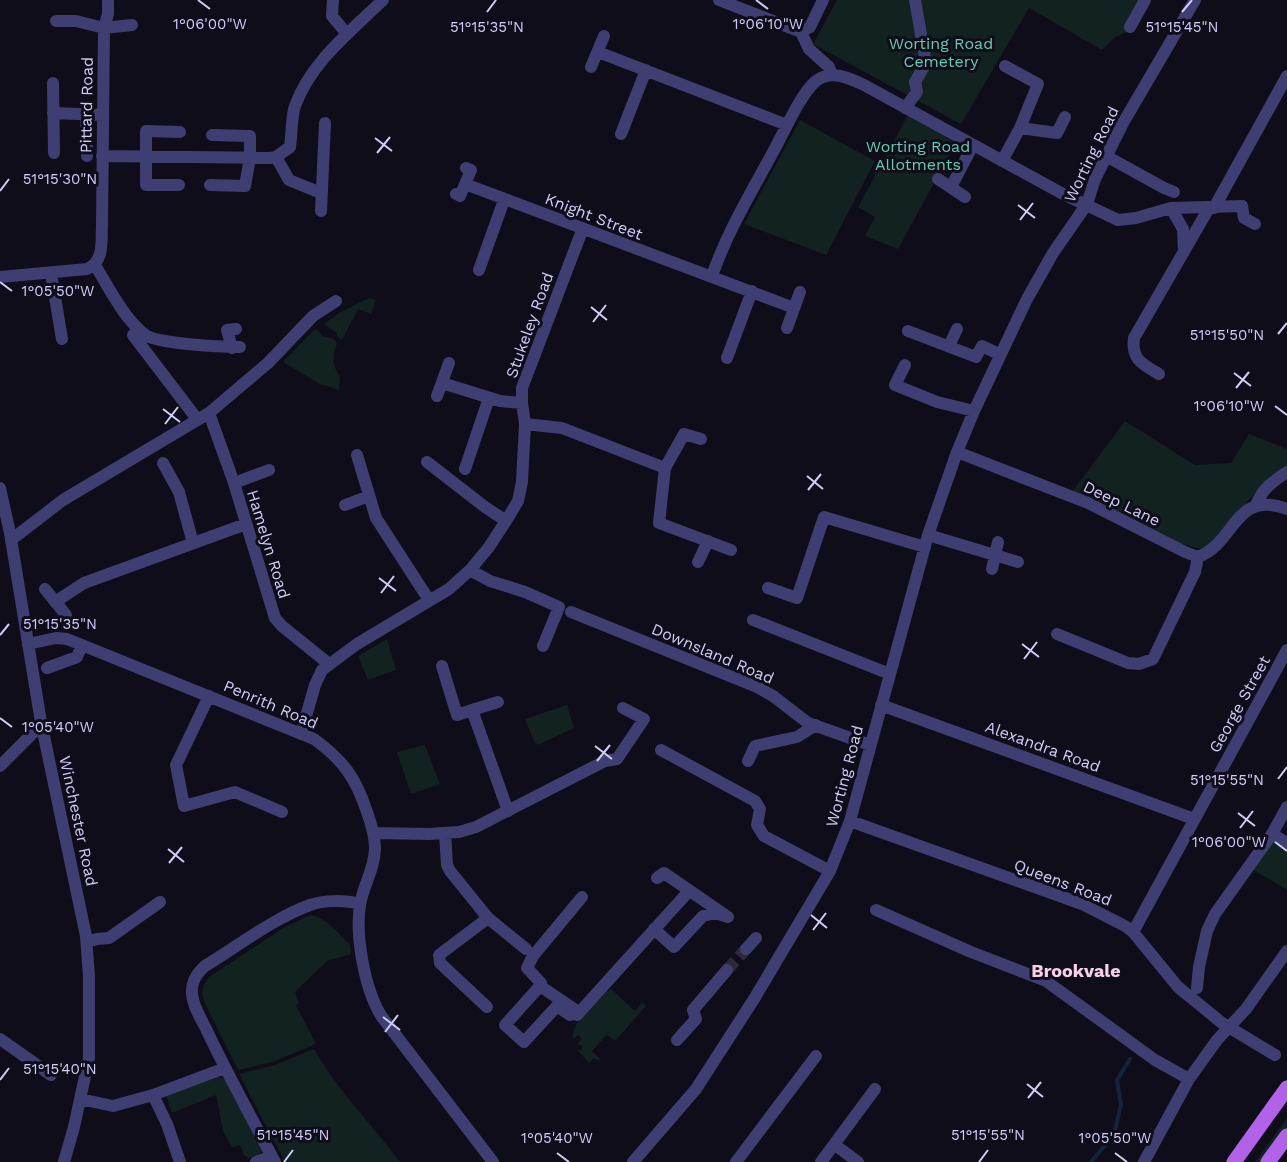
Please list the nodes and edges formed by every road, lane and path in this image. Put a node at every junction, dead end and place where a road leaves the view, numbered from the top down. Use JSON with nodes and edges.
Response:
{"nodes":[{"id":1,"x":108,"y":0,"type":"edge"},
{"id":2,"x":333,"y":0,"type":"edge"},
{"id":3,"x":383,"y":0,"type":"edge"},
{"id":4,"x":719,"y":0,"type":"edge"},
{"id":5,"x":823,"y":0,"type":"edge"},
{"id":6,"x":915,"y":0,"type":"edge"},
{"id":7,"x":1145,"y":0,"type":"edge"},
{"id":8,"x":1195,"y":0,"type":"edge"},
{"id":9,"x":56,"y":21,"type":"dead end"},
{"id":10,"x":132,"y":25,"type":"dead end"},
{"id":11,"x":1130,"y":27,"type":"dead end"},
{"id":12,"x":104,"y":28,"type":"junction"},
{"id":13,"x":801,"y":32,"type":"junction"},
{"id":14,"x":347,"y":34,"type":"junction"},
{"id":15,"x":604,"y":36,"type":"dead end"},
{"id":16,"x":598,"y":52,"type":"junction"},
{"id":17,"x":1005,"y":66,"type":"dead end"},
{"id":18,"x":591,"y":67,"type":"dead end"},
{"id":19,"x":646,"y":70,"type":"junction"},
{"id":20,"x":832,"y":75,"type":"junction"},
{"id":21,"x":1287,"y":76,"type":"edge"},
{"id":22,"x":53,"y":83,"type":"dead end"},
{"id":23,"x":905,"y":108,"type":"junction"},
{"id":24,"x":53,"y":113,"type":"junction"},
{"id":25,"x":86,"y":114,"type":"junction"},
{"id":26,"x":102,"y":115,"type":"junction"},
{"id":27,"x":1065,"y":117,"type":"dead end"},
{"id":28,"x":325,"y":123,"type":"dead end"},
{"id":29,"x":787,"y":125,"type":"junction"},
{"id":30,"x":1020,"y":128,"type":"junction"},
{"id":31,"x":180,"y":132,"type":"dead end"},
{"id":32,"x":621,"y":134,"type":"dead end"},
{"id":33,"x":212,"y":135,"type":"dead end"},
{"id":34,"x":973,"y":145,"type":"junction"},
{"id":35,"x":54,"y":153,"type":"dead end"},
{"id":36,"x":87,"y":156,"type":"dead end"},
{"id":37,"x":102,"y":156,"type":"junction"},
{"id":38,"x":147,"y":156,"type":"junction"},
{"id":39,"x":1106,"y":156,"type":"junction"},
{"id":40,"x":276,"y":157,"type":"junction"},
{"id":41,"x":250,"y":159,"type":"junction"},
{"id":42,"x":1002,"y":161,"type":"junction"},
{"id":43,"x":466,"y":168,"type":"dead end"},
{"id":44,"x":939,"y":179,"type":"dead end"},
{"id":45,"x":465,"y":184,"type":"junction"},
{"id":46,"x":179,"y":185,"type":"dead end"},
{"id":47,"x":210,"y":185,"type":"dead end"},
{"id":48,"x":951,"y":187,"type":"junction"},
{"id":49,"x":1174,"y":192,"type":"dead end"},
{"id":50,"x":321,"y":193,"type":"junction"},
{"id":51,"x":456,"y":194,"type":"dead end"},
{"id":52,"x":965,"y":197,"type":"dead end"},
{"id":53,"x":504,"y":200,"type":"junction"},
{"id":54,"x":1087,"y":204,"type":"junction"},
{"id":55,"x":1171,"y":208,"type":"junction"},
{"id":56,"x":1212,"y":208,"type":"junction"},
{"id":57,"x":321,"y":211,"type":"dead end"},
{"id":58,"x":1255,"y":224,"type":"dead end"},
{"id":59,"x":583,"y":228,"type":"junction"},
{"id":60,"x":1184,"y":254,"type":"junction"},
{"id":61,"x":95,"y":265,"type":"junction"},
{"id":62,"x":479,"y":270,"type":"dead end"},
{"id":63,"x":51,"y":273,"type":"junction"},
{"id":64,"x":712,"y":276,"type":"junction"},
{"id":65,"x":0,"y":277,"type":"edge"},
{"id":66,"x":752,"y":291,"type":"junction"},
{"id":67,"x":800,"y":292,"type":"dead end"},
{"id":68,"x":336,"y":301,"type":"dead end"},
{"id":69,"x":794,"y":308,"type":"junction"},
{"id":70,"x":787,"y":328,"type":"dead end"},
{"id":71,"x":236,"y":329,"type":"dead end"},
{"id":72,"x":957,"y":329,"type":"dead end"},
{"id":73,"x":908,"y":331,"type":"dead end"},
{"id":74,"x":133,"y":335,"type":"dead end"},
{"id":75,"x":62,"y":339,"type":"dead end"},
{"id":76,"x":949,"y":346,"type":"junction"},
{"id":77,"x":999,"y":354,"type":"junction"},
{"id":78,"x":727,"y":358,"type":"dead end"},
{"id":79,"x":449,"y":363,"type":"dead end"},
{"id":80,"x":905,"y":365,"type":"dead end"},
{"id":81,"x":1159,"y":374,"type":"dead end"},
{"id":82,"x":442,"y":383,"type":"junction"},
{"id":83,"x":437,"y":396,"type":"dead end"},
{"id":84,"x":489,"y":398,"type":"junction"},
{"id":85,"x":522,"y":403,"type":"junction"},
{"id":86,"x":974,"y":411,"type":"junction"},
{"id":87,"x":209,"y":413,"type":"junction"},
{"id":88,"x":197,"y":419,"type":"junction"},
{"id":89,"x":525,"y":424,"type":"junction"},
{"id":90,"x":701,"y":439,"type":"dead end"},
{"id":91,"x":957,"y":452,"type":"junction"},
{"id":92,"x":357,"y":455,"type":"dead end"},
{"id":93,"x":427,"y":462,"type":"dead end"},
{"id":94,"x":163,"y":463,"type":"dead end"},
{"id":95,"x":665,"y":468,"type":"junction"},
{"id":96,"x":269,"y":470,"type":"dead end"},
{"id":97,"x":465,"y":470,"type":"dead end"},
{"id":98,"x":1287,"y":472,"type":"edge"},
{"id":99,"x":234,"y":483,"type":"junction"},
{"id":100,"x":0,"y":488,"type":"edge"},
{"id":101,"x":369,"y":496,"type":"junction"},
{"id":102,"x":345,"y":505,"type":"dead end"},
{"id":103,"x":1256,"y":505,"type":"junction"},
{"id":104,"x":1287,"y":509,"type":"edge"},
{"id":105,"x":506,"y":521,"type":"junction"},
{"id":106,"x":246,"y":524,"type":"junction"},
{"id":107,"x":7,"y":534,"type":"edge"},
{"id":108,"x":708,"y":541,"type":"junction"},
{"id":109,"x":927,"y":541,"type":"junction"},
{"id":110,"x":998,"y":542,"type":"dead end"},
{"id":111,"x":193,"y":543,"type":"junction"},
{"id":112,"x":731,"y":550,"type":"dead end"},
{"id":113,"x":995,"y":556,"type":"junction"},
{"id":114,"x":1198,"y":557,"type":"junction"},
{"id":115,"x":698,"y":562,"type":"dead end"},
{"id":116,"x":1017,"y":562,"type":"dead end"},
{"id":117,"x":992,"y":569,"type":"dead end"},
{"id":118,"x":470,"y":570,"type":"junction"},
{"id":119,"x":768,"y":588,"type":"dead end"},
{"id":120,"x":45,"y":589,"type":"dead end"},
{"id":121,"x":429,"y":600,"type":"junction"},
{"id":122,"x":56,"y":602,"type":"junction"},
{"id":123,"x":565,"y":610,"type":"junction"},
{"id":124,"x":66,"y":615,"type":"dead end"},
{"id":125,"x":753,"y":620,"type":"dead end"},
{"id":126,"x":1057,"y":634,"type":"dead end"},
{"id":127,"x":28,"y":644,"type":"junction"},
{"id":128,"x":82,"y":645,"type":"junction"},
{"id":129,"x":543,"y":646,"type":"dead end"},
{"id":130,"x":1287,"y":650,"type":"edge"},
{"id":131,"x":329,"y":664,"type":"junction"},
{"id":132,"x":442,"y":666,"type":"dead end"},
{"id":133,"x":47,"y":668,"type":"dead end"},
{"id":134,"x":890,"y":674,"type":"junction"},
{"id":135,"x":209,"y":696,"type":"junction"},
{"id":136,"x":498,"y":702,"type":"dead end"},
{"id":137,"x":881,"y":705,"type":"junction"},
{"id":138,"x":623,"y":708,"type":"dead end"},
{"id":139,"x":472,"y":710,"type":"junction"},
{"id":140,"x":41,"y":722,"type":"junction"},
{"id":141,"x":816,"y":725,"type":"junction"},
{"id":142,"x":301,"y":734,"type":"junction"},
{"id":143,"x":870,"y":745,"type":"junction"},
{"id":144,"x":661,"y":750,"type":"dead end"},
{"id":145,"x":748,"y":761,"type":"dead end"},
{"id":146,"x":0,"y":766,"type":"edge"},
{"id":147,"x":1287,"y":807,"type":"edge"},
{"id":148,"x":508,"y":811,"type":"junction"},
{"id":149,"x":282,"y":812,"type":"dead end"},
{"id":150,"x":1194,"y":819,"type":"junction"},
{"id":151,"x":850,"y":821,"type":"junction"},
{"id":152,"x":373,"y":833,"type":"junction"},
{"id":153,"x":445,"y":833,"type":"junction"},
{"id":154,"x":1272,"y":834,"type":"junction"},
{"id":155,"x":1287,"y":843,"type":"edge"},
{"id":156,"x":830,"y":871,"type":"junction"},
{"id":157,"x":657,"y":879,"type":"dead end"},
{"id":158,"x":689,"y":891,"type":"junction"},
{"id":159,"x":582,"y":897,"type":"dead end"},
{"id":160,"x":160,"y":902,"type":"dead end"},
{"id":161,"x":360,"y":904,"type":"junction"},
{"id":162,"x":876,"y":910,"type":"dead end"},
{"id":163,"x":488,"y":918,"type":"junction"},
{"id":164,"x":654,"y":930,"type":"junction"},
{"id":165,"x":1134,"y":932,"type":"junction"},
{"id":166,"x":756,"y":938,"type":"dead end"},
{"id":167,"x":87,"y":942,"type":"junction"},
{"id":168,"x":526,"y":949,"type":"dead end"},
{"id":169,"x":746,"y":949,"type":"tunnel mouth"},
{"id":170,"x":1287,"y":951,"type":"edge"},
{"id":171,"x":728,"y":970,"type":"tunnel mouth"},
{"id":172,"x":540,"y":986,"type":"junction"},
{"id":173,"x":1197,"y":988,"type":"dead end"},
{"id":174,"x":488,"y":1006,"type":"dead end"},
{"id":175,"x":577,"y":1015,"type":"junction"},
{"id":176,"x":1230,"y":1028,"type":"junction"},
{"id":177,"x":1,"y":1040,"type":"edge"},
{"id":178,"x":677,"y":1040,"type":"dead end"},
{"id":179,"x":1275,"y":1055,"type":"dead end"},
{"id":180,"x":816,"y":1056,"type":"dead end"},
{"id":181,"x":225,"y":1068,"type":"junction"},
{"id":182,"x":51,"y":1075,"type":"dead end"},
{"id":183,"x":1189,"y":1079,"type":"junction"},
{"id":184,"x":1287,"y":1088,"type":"edge"},
{"id":185,"x":875,"y":1089,"type":"dead end"},
{"id":186,"x":153,"y":1095,"type":"junction"},
{"id":187,"x":80,"y":1099,"type":"junction"},
{"id":188,"x":1287,"y":1136,"type":"edge"},
{"id":189,"x":835,"y":1145,"type":"junction"},
{"id":190,"x":274,"y":1159,"type":"edge"},
{"id":191,"x":64,"y":1162,"type":"edge"},
{"id":192,"x":180,"y":1162,"type":"edge"},
{"id":193,"x":256,"y":1162,"type":"edge"},
{"id":194,"x":492,"y":1162,"type":"edge"},
{"id":195,"x":633,"y":1162,"type":"edge"},
{"id":196,"x":736,"y":1162,"type":"edge"},
{"id":197,"x":821,"y":1162,"type":"edge"},
{"id":198,"x":858,"y":1162,"type":"edge"},
{"id":199,"x":1144,"y":1162,"type":"edge"},
{"id":200,"x":1234,"y":1162,"type":"edge"},
{"id":201,"x":1268,"y":1162,"type":"edge"}],
"edges":[{"from":1,"to":12,"type":"street","name":"Pittard Road"},
{"from":2,"to":14,"type":"street"},
{"from":3,"to":14,"type":"street"},
{"from":4,"to":13,"type":"street"},
{"from":5,"to":13,"type":"street"},
{"from":6,"to":23,"type":"street"},
{"from":7,"to":11,"type":"street"},
{"from":8,"to":39,"type":"street","name":"Worting Road"},
{"from":9,"to":12,"type":"street"},
{"from":10,"to":12,"type":"street"},
{"from":12,"to":26,"type":"street","name":"Pittard Road"},
{"from":13,"to":20,"type":"street"},
{"from":14,"to":40,"type":"street"},
{"from":15,"to":16,"type":"street"},
{"from":16,"to":18,"type":"street"},
{"from":16,"to":19,"type":"street"},
{"from":17,"to":30,"type":"street"},
{"from":19,"to":29,"type":"street"},
{"from":19,"to":32,"type":"street"},
{"from":20,"to":23,"type":"street"},
{"from":20,"to":29,"type":"street"},
{"from":21,"to":56,"type":"street"},
{"from":22,"to":24,"type":"street"},
{"from":23,"to":34,"type":"street"},
{"from":24,"to":25,"type":"street"},
{"from":24,"to":35,"type":"street"},
{"from":25,"to":26,"type":"street"},
{"from":25,"to":36,"type":"street"},
{"from":26,"to":37,"type":"street","name":"Pittard Road"},
{"from":27,"to":30,"type":"street"},
{"from":28,"to":50,"type":"street"},
{"from":29,"to":64,"type":"street"},
{"from":30,"to":42,"type":"street"},
{"from":31,"to":38,"type":"street"},
{"from":33,"to":41,"type":"street"},
{"from":34,"to":42,"type":"street"},
{"from":34,"to":48,"type":"street"},
{"from":37,"to":38,"type":"street"},
{"from":37,"to":61,"type":"street","name":"Pittard Road"},
{"from":38,"to":41,"type":"street"},
{"from":38,"to":46,"type":"street"},
{"from":39,"to":49,"type":"street"},
{"from":39,"to":54,"type":"street","name":"Worting Road"},
{"from":40,"to":41,"type":"street"},
{"from":40,"to":50,"type":"street"},
{"from":41,"to":47,"type":"street"},
{"from":42,"to":54,"type":"street"},
{"from":43,"to":45,"type":"street"},
{"from":44,"to":48,"type":"street"},
{"from":45,"to":51,"type":"street"},
{"from":45,"to":53,"type":"street","name":"Knight Street"},
{"from":48,"to":52,"type":"street"},
{"from":50,"to":57,"type":"street"},
{"from":53,"to":59,"type":"street","name":"Knight Street"},
{"from":53,"to":62,"type":"street"},
{"from":54,"to":55,"type":"street"},
{"from":54,"to":77,"type":"street","name":"Worting Road"},
{"from":55,"to":56,"type":"street"},
{"from":55,"to":60,"type":"street"},
{"from":56,"to":58,"type":"street"},
{"from":56,"to":60,"type":"street"},
{"from":59,"to":64,"type":"street","name":"Knight Street"},
{"from":59,"to":85,"type":"street","name":"Stukeley Road"},
{"from":60,"to":81,"type":"street"},
{"from":61,"to":63,"type":"street"},
{"from":61,"to":71,"type":"street"},
{"from":63,"to":65,"type":"street"},
{"from":63,"to":75,"type":"street"},
{"from":64,"to":66,"type":"street","name":"Knight Street"},
{"from":66,"to":69,"type":"street","name":"Knight Street"},
{"from":66,"to":78,"type":"street"},
{"from":67,"to":69,"type":"street"},
{"from":68,"to":87,"type":"street"},
{"from":69,"to":70,"type":"street"},
{"from":72,"to":76,"type":"street"},
{"from":73,"to":76,"type":"street"},
{"from":74,"to":88,"type":"street"},
{"from":76,"to":77,"type":"street"},
{"from":77,"to":86,"type":"street","name":"Worting Road"},
{"from":79,"to":82,"type":"street"},
{"from":80,"to":86,"type":"street"},
{"from":82,"to":83,"type":"street"},
{"from":82,"to":84,"type":"street"},
{"from":84,"to":85,"type":"street"},
{"from":84,"to":97,"type":"street"},
{"from":85,"to":89,"type":"street","name":"Stukeley Road"},
{"from":86,"to":91,"type":"street","name":"Worting Road"},
{"from":87,"to":88,"type":"street"},
{"from":87,"to":99,"type":"street","name":"Hamelyn Road"},
{"from":88,"to":107,"type":"street"},
{"from":89,"to":95,"type":"street"},
{"from":89,"to":105,"type":"street","name":"Stukeley Road"},
{"from":90,"to":95,"type":"street"},
{"from":91,"to":109,"type":"street","name":"Worting Road"},
{"from":91,"to":114,"type":"street","name":"Deep Lane"},
{"from":92,"to":101,"type":"street"},
{"from":93,"to":105,"type":"street"},
{"from":94,"to":111,"type":"street"},
{"from":95,"to":108,"type":"street"},
{"from":96,"to":99,"type":"street"},
{"from":98,"to":103,"type":"street"},
{"from":99,"to":106,"type":"street","name":"Hamelyn Road"},
{"from":100,"to":107,"type":"street","name":"Winchester Road"},
{"from":101,"to":102,"type":"street"},
{"from":101,"to":121,"type":"street"},
{"from":103,"to":104,"type":"street"},
{"from":103,"to":114,"type":"street"},
{"from":105,"to":118,"type":"street","name":"Stukeley Road"},
{"from":106,"to":111,"type":"street"},
{"from":106,"to":131,"type":"street","name":"Hamelyn Road"},
{"from":107,"to":127,"type":"street","name":"Winchester Road"},
{"from":108,"to":112,"type":"street"},
{"from":108,"to":115,"type":"street"},
{"from":109,"to":113,"type":"street"},
{"from":109,"to":119,"type":"street"},
{"from":109,"to":134,"type":"street","name":"Worting Road"},
{"from":110,"to":113,"type":"street"},
{"from":111,"to":122,"type":"street"},
{"from":113,"to":116,"type":"street"},
{"from":113,"to":117,"type":"street"},
{"from":114,"to":126,"type":"street"},
{"from":118,"to":121,"type":"street","name":"Stukeley Road"},
{"from":118,"to":123,"type":"street","name":"Downsland Road"},
{"from":120,"to":122,"type":"street"},
{"from":121,"to":131,"type":"street","name":"Stukeley Road"},
{"from":122,"to":124,"type":"street"},
{"from":123,"to":129,"type":"street"},
{"from":123,"to":141,"type":"street","name":"Downsland Road"},
{"from":125,"to":134,"type":"street"},
{"from":127,"to":128,"type":"street","name":"Penrith Road"},
{"from":127,"to":140,"type":"street","name":"Winchester Road"},
{"from":128,"to":133,"type":"street"},
{"from":128,"to":135,"type":"street","name":"Penrith Road"},
{"from":130,"to":150,"type":"street","name":"George Street"},
{"from":131,"to":142,"type":"street","name":"Stukeley Road"},
{"from":132,"to":139,"type":"street"},
{"from":134,"to":137,"type":"street","name":"Worting Road"},
{"from":135,"to":142,"type":"street","name":"Penrith Road"},
{"from":135,"to":149,"type":"street"},
{"from":136,"to":139,"type":"street"},
{"from":137,"to":143,"type":"street","name":"Worting Road"},
{"from":137,"to":150,"type":"street","name":"Alexandra Road"},
{"from":138,"to":148,"type":"street"},
{"from":139,"to":148,"type":"street"},
{"from":140,"to":146,"type":"street"},
{"from":140,"to":167,"type":"street","name":"Winchester Road"},
{"from":141,"to":143,"type":"street","name":"Downsland Road"},
{"from":141,"to":145,"type":"street"},
{"from":142,"to":152,"type":"street","name":"Penrith Road"},
{"from":143,"to":151,"type":"street","name":"Worting Road"},
{"from":144,"to":156,"type":"street"},
{"from":147,"to":154,"type":"street"},
{"from":148,"to":153,"type":"street"},
{"from":150,"to":165,"type":"street","name":"George Street"},
{"from":151,"to":156,"type":"street","name":"Worting Road"},
{"from":151,"to":165,"type":"street","name":"Queens Road"},
{"from":152,"to":153,"type":"street"},
{"from":152,"to":161,"type":"street","name":"Penrith Road"},
{"from":153,"to":163,"type":"street"},
{"from":154,"to":155,"type":"street"},
{"from":154,"to":173,"type":"street"},
{"from":156,"to":195,"type":"street","name":"Worting Road"},
{"from":157,"to":158,"type":"street"},
{"from":158,"to":164,"type":"street"},
{"from":158,"to":164,"type":"street"},
{"from":159,"to":172,"type":"street"},
{"from":160,"to":167,"type":"street"},
{"from":161,"to":181,"type":"street"},
{"from":161,"to":194,"type":"street","name":"Penrith Road"},
{"from":162,"to":183,"type":"street"},
{"from":163,"to":168,"type":"street"},
{"from":163,"to":174,"type":"street"},
{"from":164,"to":175,"type":"street"},
{"from":165,"to":176,"type":"street","name":"Queens Road"},
{"from":166,"to":169,"type":"street"},
{"from":167,"to":187,"type":"street","name":"Winchester Road"},
{"from":170,"to":176,"type":"street"},
{"from":171,"to":178,"type":"street"},
{"from":172,"to":175,"type":"street"},
{"from":172,"to":175,"type":"street"},
{"from":176,"to":179,"type":"street","name":"Queens Road"},
{"from":176,"to":183,"type":"street"},
{"from":177,"to":182,"type":"street"},
{"from":180,"to":196,"type":"street"},
{"from":181,"to":186,"type":"street"},
{"from":181,"to":190,"type":"street"},
{"from":183,"to":199,"type":"street"},
{"from":184,"to":200,"type":"main road"},
{"from":185,"to":189,"type":"street"},
{"from":186,"to":187,"type":"street"},
{"from":186,"to":192,"type":"street"},
{"from":187,"to":191,"type":"street","name":"Winchester Road"},
{"from":188,"to":201,"type":"main road"},
{"from":189,"to":197,"type":"street"},
{"from":189,"to":198,"type":"street"},
{"from":190,"to":193,"type":"street"}]}
